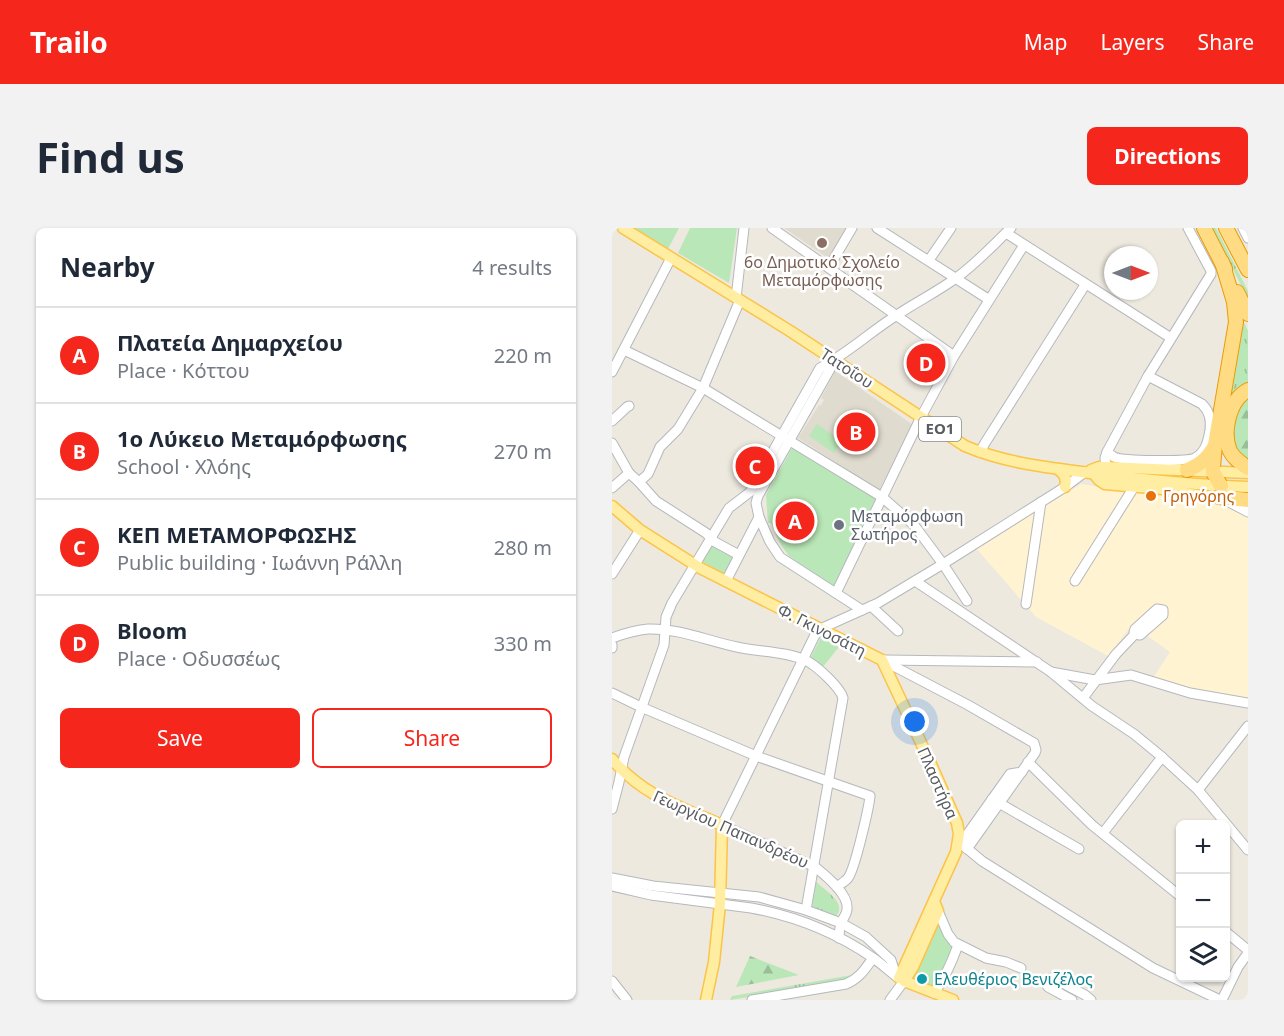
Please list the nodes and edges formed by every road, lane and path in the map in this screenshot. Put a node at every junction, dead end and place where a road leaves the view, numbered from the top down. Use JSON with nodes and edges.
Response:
{"nodes":[{"id":1,"x":744,"y":228,"type":"edge"},
{"id":2,"x":772,"y":228,"type":"edge"},
{"id":3,"x":852,"y":228,"type":"edge"},
{"id":4,"x":877,"y":228,"type":"edge"},
{"id":5,"x":951,"y":228,"type":"edge"},
{"id":6,"x":1188,"y":228,"type":"edge"},
{"id":7,"x":1204,"y":228,"type":"edge"},
{"id":8,"x":1226,"y":228,"type":"edge"},
{"id":9,"x":1243,"y":228,"type":"edge"},
{"id":10,"x":627,"y":229,"type":"edge"},
{"id":11,"x":1009,"y":230,"type":"edge"},
{"id":12,"x":1248,"y":238,"type":"edge"},
{"id":13,"x":1024,"y":244,"type":"junction"},
{"id":14,"x":1236,"y":248,"type":"junction"},
{"id":15,"x":671,"y":258,"type":"junction"},
{"id":16,"x":929,"y":260,"type":"junction"},
{"id":17,"x":1248,"y":265,"type":"edge"},
{"id":18,"x":829,"y":267,"type":"junction"},
{"id":19,"x":1216,"y":267,"type":"junction"},
{"id":20,"x":1248,"y":270,"type":"edge"},
{"id":21,"x":957,"y":278,"type":"junction"},
{"id":22,"x":1085,"y":285,"type":"junction"},
{"id":23,"x":738,"y":299,"type":"junction"},
{"id":24,"x":988,"y":299,"type":"junction"},
{"id":25,"x":897,"y":314,"type":"junction"},
{"id":26,"x":1248,"y":314,"type":"edge"},
{"id":27,"x":1171,"y":339,"type":"junction"},
{"id":28,"x":624,"y":350,"type":"junction"},
{"id":29,"x":954,"y":356,"type":"junction"},
{"id":30,"x":835,"y":360,"type":"junction"},
{"id":31,"x":612,"y":372,"type":"edge"},
{"id":32,"x":1148,"y":376,"type":"junction"},
{"id":33,"x":703,"y":388,"type":"junction"},
{"id":34,"x":1248,"y":390,"type":"edge"},
{"id":35,"x":629,"y":406,"type":"dead end"},
{"id":36,"x":921,"y":417,"type":"junction"},
{"id":37,"x":612,"y":422,"type":"edge"},
{"id":38,"x":786,"y":438,"type":"junction"},
{"id":39,"x":612,"y":443,"type":"edge"},
{"id":40,"x":1215,"y":445,"type":"junction"},
{"id":41,"x":980,"y":452,"type":"junction"},
{"id":42,"x":1107,"y":452,"type":"junction"},
{"id":43,"x":1106,"y":467,"type":"junction"},
{"id":44,"x":1248,"y":468,"type":"edge"},
{"id":45,"x":1058,"y":469,"type":"junction"},
{"id":46,"x":1187,"y":470,"type":"junction"},
{"id":47,"x":1213,"y":472,"type":"junction"},
{"id":48,"x":629,"y":473,"type":"junction"},
{"id":49,"x":1089,"y":473,"type":"junction"},
{"id":50,"x":1248,"y":473,"type":"edge"},
{"id":51,"x":639,"y":482,"type":"junction"},
{"id":52,"x":1065,"y":487,"type":"junction"},
{"id":53,"x":1134,"y":487,"type":"junction"},
{"id":54,"x":1248,"y":487,"type":"edge"},
{"id":55,"x":612,"y":488,"type":"edge"},
{"id":56,"x":1220,"y":491,"type":"junction"},
{"id":57,"x":754,"y":494,"type":"junction"},
{"id":58,"x":882,"y":497,"type":"junction"},
{"id":59,"x":1248,"y":500,"type":"edge"},
{"id":60,"x":1041,"y":502,"type":"junction"},
{"id":61,"x":612,"y":506,"type":"edge"},
{"id":62,"x":1248,"y":512,"type":"edge"},
{"id":63,"x":759,"y":517,"type":"junction"},
{"id":64,"x":640,"y":530,"type":"junction"},
{"id":65,"x":711,"y":538,"type":"junction"},
{"id":66,"x":739,"y":555,"type":"junction"},
{"id":67,"x":695,"y":564,"type":"junction"},
{"id":68,"x":943,"y":564,"type":"junction"},
{"id":69,"x":612,"y":574,"type":"edge"},
{"id":70,"x":726,"y":581,"type":"junction"},
{"id":71,"x":915,"y":581,"type":"junction"},
{"id":72,"x":1075,"y":581,"type":"dead end"},
{"id":73,"x":836,"y":593,"type":"junction"},
{"id":74,"x":967,"y":601,"type":"dead end"},
{"id":75,"x":1026,"y":604,"type":"dead end"},
{"id":76,"x":867,"y":608,"type":"junction"},
{"id":77,"x":820,"y":629,"type":"junction"},
{"id":78,"x":665,"y":631,"type":"junction"},
{"id":79,"x":898,"y":631,"type":"dead end"},
{"id":80,"x":1135,"y":634,"type":"dead end"},
{"id":81,"x":612,"y":638,"type":"edge"},
{"id":82,"x":802,"y":659,"type":"junction"},
{"id":83,"x":882,"y":660,"type":"junction"},
{"id":84,"x":1037,"y":662,"type":"junction"},
{"id":85,"x":1051,"y":672,"type":"junction"},
{"id":86,"x":1095,"y":680,"type":"junction"},
{"id":87,"x":612,"y":693,"type":"edge"},
{"id":88,"x":1083,"y":698,"type":"junction"},
{"id":89,"x":1248,"y":703,"type":"edge"},
{"id":90,"x":641,"y":707,"type":"junction"},
{"id":91,"x":1248,"y":726,"type":"edge"},
{"id":92,"x":756,"y":756,"type":"junction"},
{"id":93,"x":1162,"y":757,"type":"junction"},
{"id":94,"x":612,"y":759,"type":"edge"},
{"id":95,"x":1028,"y":762,"type":"junction"},
{"id":96,"x":622,"y":770,"type":"junction"},
{"id":97,"x":828,"y":782,"type":"junction"},
{"id":98,"x":1198,"y":790,"type":"junction"},
{"id":99,"x":996,"y":801,"type":"junction"},
{"id":100,"x":612,"y":809,"type":"edge"},
{"id":101,"x":723,"y":825,"type":"junction"},
{"id":102,"x":1102,"y":833,"type":"junction"},
{"id":103,"x":962,"y":844,"type":"junction"},
{"id":104,"x":1079,"y":849,"type":"dead end"},
{"id":105,"x":1248,"y":849,"type":"edge"},
{"id":106,"x":814,"y":867,"type":"junction"},
{"id":107,"x":612,"y":878,"type":"edge"},
{"id":108,"x":612,"y":886,"type":"edge"},
{"id":109,"x":837,"y":887,"type":"junction"},
{"id":110,"x":652,"y":891,"type":"junction"},
{"id":111,"x":1176,"y":893,"type":"edge"},
{"id":112,"x":720,"y":898,"type":"junction"},
{"id":113,"x":936,"y":906,"type":"junction"},
{"id":114,"x":806,"y":910,"type":"junction"},
{"id":115,"x":841,"y":924,"type":"junction"},
{"id":116,"x":1230,"y":936,"type":"edge"},
{"id":117,"x":839,"y":938,"type":"junction"},
{"id":118,"x":958,"y":945,"type":"junction"},
{"id":119,"x":1248,"y":952,"type":"edge"},
{"id":120,"x":873,"y":958,"type":"junction"},
{"id":121,"x":1021,"y":968,"type":"dead end"},
{"id":122,"x":899,"y":978,"type":"junction"},
{"id":123,"x":612,"y":981,"type":"edge"},
{"id":124,"x":934,"y":993,"type":"junction"},
{"id":125,"x":1069,"y":994,"type":"edge"},
{"id":126,"x":627,"y":1000,"type":"edge"},
{"id":127,"x":706,"y":1000,"type":"edge"},
{"id":128,"x":752,"y":1000,"type":"edge"},
{"id":129,"x":890,"y":1000,"type":"edge"},
{"id":130,"x":951,"y":1000,"type":"edge"},
{"id":131,"x":1091,"y":1000,"type":"edge"},
{"id":132,"x":1221,"y":1000,"type":"edge"}],
"edges":[{"from":1,"to":23,"type":"street"},
{"from":2,"to":18,"type":"street"},
{"from":3,"to":18,"type":"street"},
{"from":4,"to":16,"type":"street"},
{"from":5,"to":16,"type":"street"},
{"from":6,"to":19,"type":"street"},
{"from":7,"to":19,"type":"highway"},
{"from":8,"to":14,"type":"highway"},
{"from":9,"to":12,"type":"street"},
{"from":10,"to":15,"type":"main road","name":"Τατοΐου","number":"ΕΟ1"},
{"from":11,"to":13,"type":"street"},
{"from":11,"to":21,"type":"street"},
{"from":13,"to":22,"type":"street"},
{"from":13,"to":24,"type":"street"},
{"from":14,"to":17,"type":"highway"},
{"from":14,"to":20,"type":"highway"},
{"from":15,"to":23,"type":"main road","name":"Τατοΐου","number":"ΕΟ1"},
{"from":15,"to":28,"type":"street"},
{"from":16,"to":21,"type":"street"},
{"from":18,"to":25,"type":"street"},
{"from":19,"to":26,"type":"highway"},
{"from":19,"to":27,"type":"street"},
{"from":19,"to":40,"type":"highway"},
{"from":21,"to":24,"type":"street"},
{"from":21,"to":25,"type":"street"},
{"from":22,"to":27,"type":"street"},
{"from":22,"to":41,"type":"street"},
{"from":23,"to":30,"type":"main road","name":"Τατοΐου","number":"ΕΟ1"},
{"from":23,"to":33,"type":"street"},
{"from":24,"to":29,"type":"street"},
{"from":25,"to":29,"type":"street"},
{"from":25,"to":30,"type":"street"},
{"from":27,"to":32,"type":"street"},
{"from":28,"to":31,"type":"street"},
{"from":28,"to":33,"type":"street"},
{"from":29,"to":36,"type":"street"},
{"from":30,"to":36,"type":"main road","name":"Τατοΐου","number":"ΕΟ1"},
{"from":30,"to":38,"type":"street"},
{"from":32,"to":42,"type":"street"},
{"from":32,"to":42,"type":"street"},
{"from":33,"to":38,"type":"street"},
{"from":33,"to":51,"type":"street"},
{"from":34,"to":44,"type":"highway"},
{"from":35,"to":37,"type":"street"},
{"from":36,"to":41,"type":"main road","name":"Τατοΐου","number":"ΕΟ1"},
{"from":36,"to":58,"type":"street"},
{"from":38,"to":57,"type":"street"},
{"from":38,"to":58,"type":"street"},
{"from":39,"to":48,"type":"street"},
{"from":40,"to":46,"type":"highway"},
{"from":40,"to":47,"type":"highway"},
{"from":41,"to":45,"type":"main road","name":"Τατοΐου","number":"ΕΟ1"},
{"from":42,"to":43,"type":"street"},
{"from":43,"to":46,"type":"main road","name":"Τατοΐου","number":"ΕΟ1"},
{"from":43,"to":49,"type":"main road","name":"Τατοΐου","number":"ΕΟ1"},
{"from":45,"to":49,"type":"main road","name":"Τατοΐου","number":"ΕΟ1"},
{"from":45,"to":52,"type":"main road"},
{"from":46,"to":47,"type":"main road","name":"Τατοΐου","number":"ΕΟ1"},
{"from":47,"to":50,"type":"main road","name":"Τατοΐου","number":"ΕΟ1"},
{"from":47,"to":56,"type":"highway"},
{"from":48,"to":51,"type":"street"},
{"from":48,"to":55,"type":"street"},
{"from":49,"to":52,"type":"street"},
{"from":49,"to":53,"type":"main road"},
{"from":49,"to":56,"type":"main road","name":"Τατοΐου","number":"ΕΟ1"},
{"from":51,"to":65,"type":"street"},
{"from":52,"to":60,"type":"street"},
{"from":53,"to":56,"type":"main road"},
{"from":53,"to":72,"type":"street"},
{"from":54,"to":56,"type":"main road","name":"Τατοΐου","number":"ΕΟ1"},
{"from":56,"to":59,"type":"highway"},
{"from":56,"to":62,"type":"street"},
{"from":57,"to":63,"type":"street"},
{"from":57,"to":65,"type":"street"},
{"from":58,"to":68,"type":"street"},
{"from":58,"to":73,"type":"street"},
{"from":60,"to":68,"type":"street"},
{"from":60,"to":75,"type":"street"},
{"from":61,"to":64,"type":"main road","name":"Φ. Γκινοσάτη"},
{"from":63,"to":66,"type":"street"},
{"from":63,"to":73,"type":"street"},
{"from":64,"to":67,"type":"main road","name":"Φ. Γκινοσάτη"},
{"from":64,"to":69,"type":"street"},
{"from":65,"to":66,"type":"street"},
{"from":65,"to":67,"type":"street"},
{"from":66,"to":70,"type":"street"},
{"from":67,"to":70,"type":"main road","name":"Φ. Γκινοσάτη"},
{"from":67,"to":78,"type":"street"},
{"from":68,"to":71,"type":"street"},
{"from":68,"to":74,"type":"street"},
{"from":70,"to":77,"type":"main road","name":"Φ. Γκινοσάτη"},
{"from":71,"to":76,"type":"street"},
{"from":71,"to":84,"type":"street"},
{"from":73,"to":76,"type":"street"},
{"from":76,"to":77,"type":"street"},
{"from":76,"to":79,"type":"street"},
{"from":77,"to":82,"type":"street"},
{"from":77,"to":83,"type":"main road","name":"Φ. Γκινοσάτη"},
{"from":78,"to":81,"type":"street"},
{"from":78,"to":82,"type":"street"},
{"from":78,"to":90,"type":"street"},
{"from":80,"to":86,"type":"street"},
{"from":82,"to":92,"type":"street"},
{"from":82,"to":97,"type":"street"},
{"from":83,"to":84,"type":"street"},
{"from":83,"to":95,"type":"street","name":"Φ. Γκινοσάτη"},
{"from":83,"to":103,"type":"main road","name":"Πλαστήρα"},
{"from":84,"to":85,"type":"street"},
{"from":85,"to":86,"type":"street"},
{"from":85,"to":88,"type":"street"},
{"from":86,"to":88,"type":"street"},
{"from":86,"to":89,"type":"street"},
{"from":87,"to":90,"type":"street"},
{"from":88,"to":93,"type":"street"},
{"from":90,"to":92,"type":"street"},
{"from":90,"to":96,"type":"street"},
{"from":91,"to":98,"type":"street"},
{"from":92,"to":97,"type":"street"},
{"from":92,"to":101,"type":"street"},
{"from":93,"to":98,"type":"street"},
{"from":93,"to":102,"type":"street"},
{"from":94,"to":96,"type":"main road","name":"Γεωργίου Παπανδρέου"},
{"from":95,"to":99,"type":"street"},
{"from":95,"to":102,"type":"street"},
{"from":96,"to":100,"type":"street"},
{"from":96,"to":101,"type":"main road","name":"Γεωργίου Παπανδρέου"},
{"from":97,"to":106,"type":"street"},
{"from":97,"to":109,"type":"street"},
{"from":98,"to":105,"type":"street"},
{"from":99,"to":103,"type":"street"},
{"from":99,"to":104,"type":"street"},
{"from":101,"to":106,"type":"street","name":"Γεωργίου Παπανδρέου"},
{"from":101,"to":112,"type":"main road"},
{"from":102,"to":111,"type":"street"},
{"from":103,"to":113,"type":"main road"},
{"from":103,"to":132,"type":"street"},
{"from":106,"to":109,"type":"street","name":"Γεωργίου Παπανδρέου"},
{"from":106,"to":114,"type":"street"},
{"from":107,"to":110,"type":"street"},
{"from":108,"to":110,"type":"street"},
{"from":109,"to":115,"type":"street"},
{"from":110,"to":112,"type":"street"},
{"from":112,"to":114,"type":"street"},
{"from":112,"to":117,"type":"street"},
{"from":112,"to":127,"type":"main road"},
{"from":113,"to":118,"type":"street"},
{"from":113,"to":122,"type":"main road"},
{"from":114,"to":115,"type":"street"},
{"from":115,"to":117,"type":"street"},
{"from":115,"to":122,"type":"street"},
{"from":116,"to":119,"type":"street"},
{"from":117,"to":120,"type":"street"},
{"from":118,"to":121,"type":"street"},
{"from":118,"to":124,"type":"street"},
{"from":119,"to":132,"type":"street"},
{"from":120,"to":122,"type":"street"},
{"from":120,"to":128,"type":"street"},
{"from":122,"to":124,"type":"main road"},
{"from":122,"to":129,"type":"street"},
{"from":123,"to":126,"type":"street"},
{"from":124,"to":130,"type":"main road"},
{"from":125,"to":131,"type":"street"}]}
